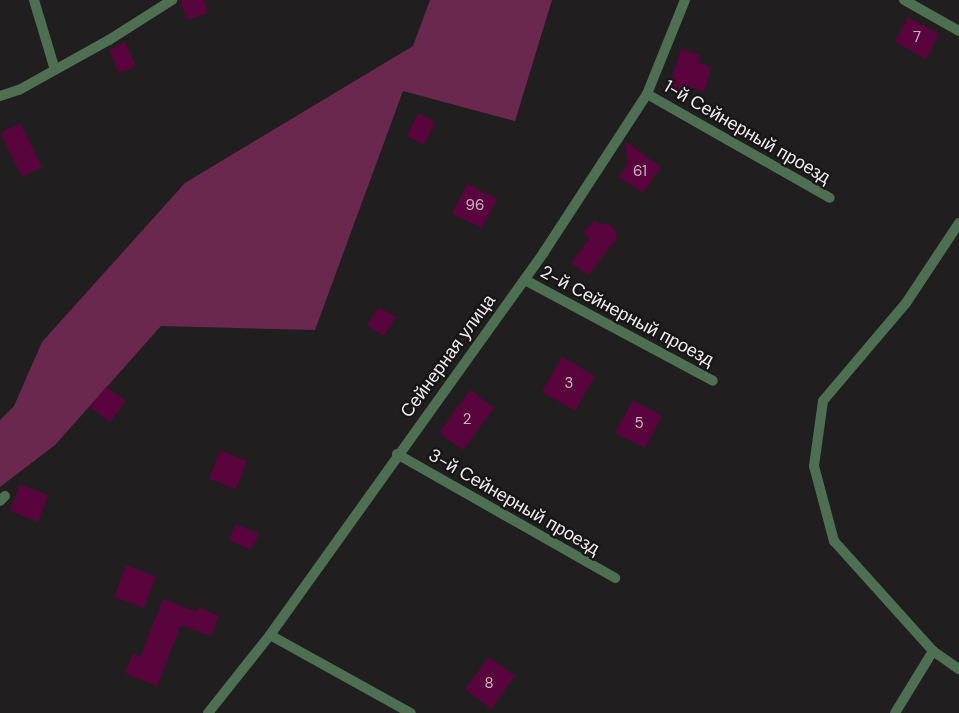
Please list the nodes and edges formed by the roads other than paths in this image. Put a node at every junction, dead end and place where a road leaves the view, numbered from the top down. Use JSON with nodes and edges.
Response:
{"nodes":[{"id":1,"x":34,"y":0,"type":"edge"},
{"id":2,"x":172,"y":0,"type":"edge"},
{"id":3,"x":685,"y":0,"type":"edge"},
{"id":4,"x":904,"y":0,"type":"edge"},
{"id":5,"x":959,"y":31,"type":"edge"},
{"id":6,"x":55,"y":70,"type":"junction"},
{"id":7,"x":648,"y":94,"type":"junction"},
{"id":8,"x":0,"y":96,"type":"edge"},
{"id":9,"x":830,"y":198,"type":"dead end"},
{"id":10,"x":959,"y":223,"type":"edge"},
{"id":11,"x":525,"y":280,"type":"junction"},
{"id":12,"x":713,"y":381,"type":"dead end"},
{"id":13,"x":397,"y":454,"type":"junction"},
{"id":14,"x":615,"y":578,"type":"dead end"},
{"id":15,"x":270,"y":635,"type":"junction"},
{"id":16,"x":933,"y":651,"type":"junction"},
{"id":17,"x":959,"y":669,"type":"edge"},
{"id":18,"x":208,"y":713,"type":"edge"},
{"id":19,"x":411,"y":713,"type":"edge"},
{"id":20,"x":895,"y":713,"type":"edge"}],
"edges":[{"from":1,"to":6,"type":"lane"},
{"from":2,"to":6,"type":"lane"},
{"from":3,"to":7,"type":"lane","name":"Сейнерная улица"},
{"from":4,"to":5,"type":"lane"},
{"from":6,"to":8,"type":"lane"},
{"from":7,"to":9,"type":"lane","name":"1-й Сейнерный проезд"},
{"from":7,"to":11,"type":"lane","name":"Сейнерная улица"},
{"from":10,"to":16,"type":"lane"},
{"from":11,"to":12,"type":"lane","name":"2-й Сейнерный проезд"},
{"from":11,"to":13,"type":"lane","name":"Сейнерная улица"},
{"from":13,"to":14,"type":"lane","name":"3-й Сейнерный проезд"},
{"from":13,"to":15,"type":"lane","name":"Сейнерная улица"},
{"from":15,"to":18,"type":"lane","name":"Сейнерная улица"},
{"from":15,"to":19,"type":"lane"},
{"from":16,"to":17,"type":"lane"},
{"from":16,"to":20,"type":"lane"}]}
